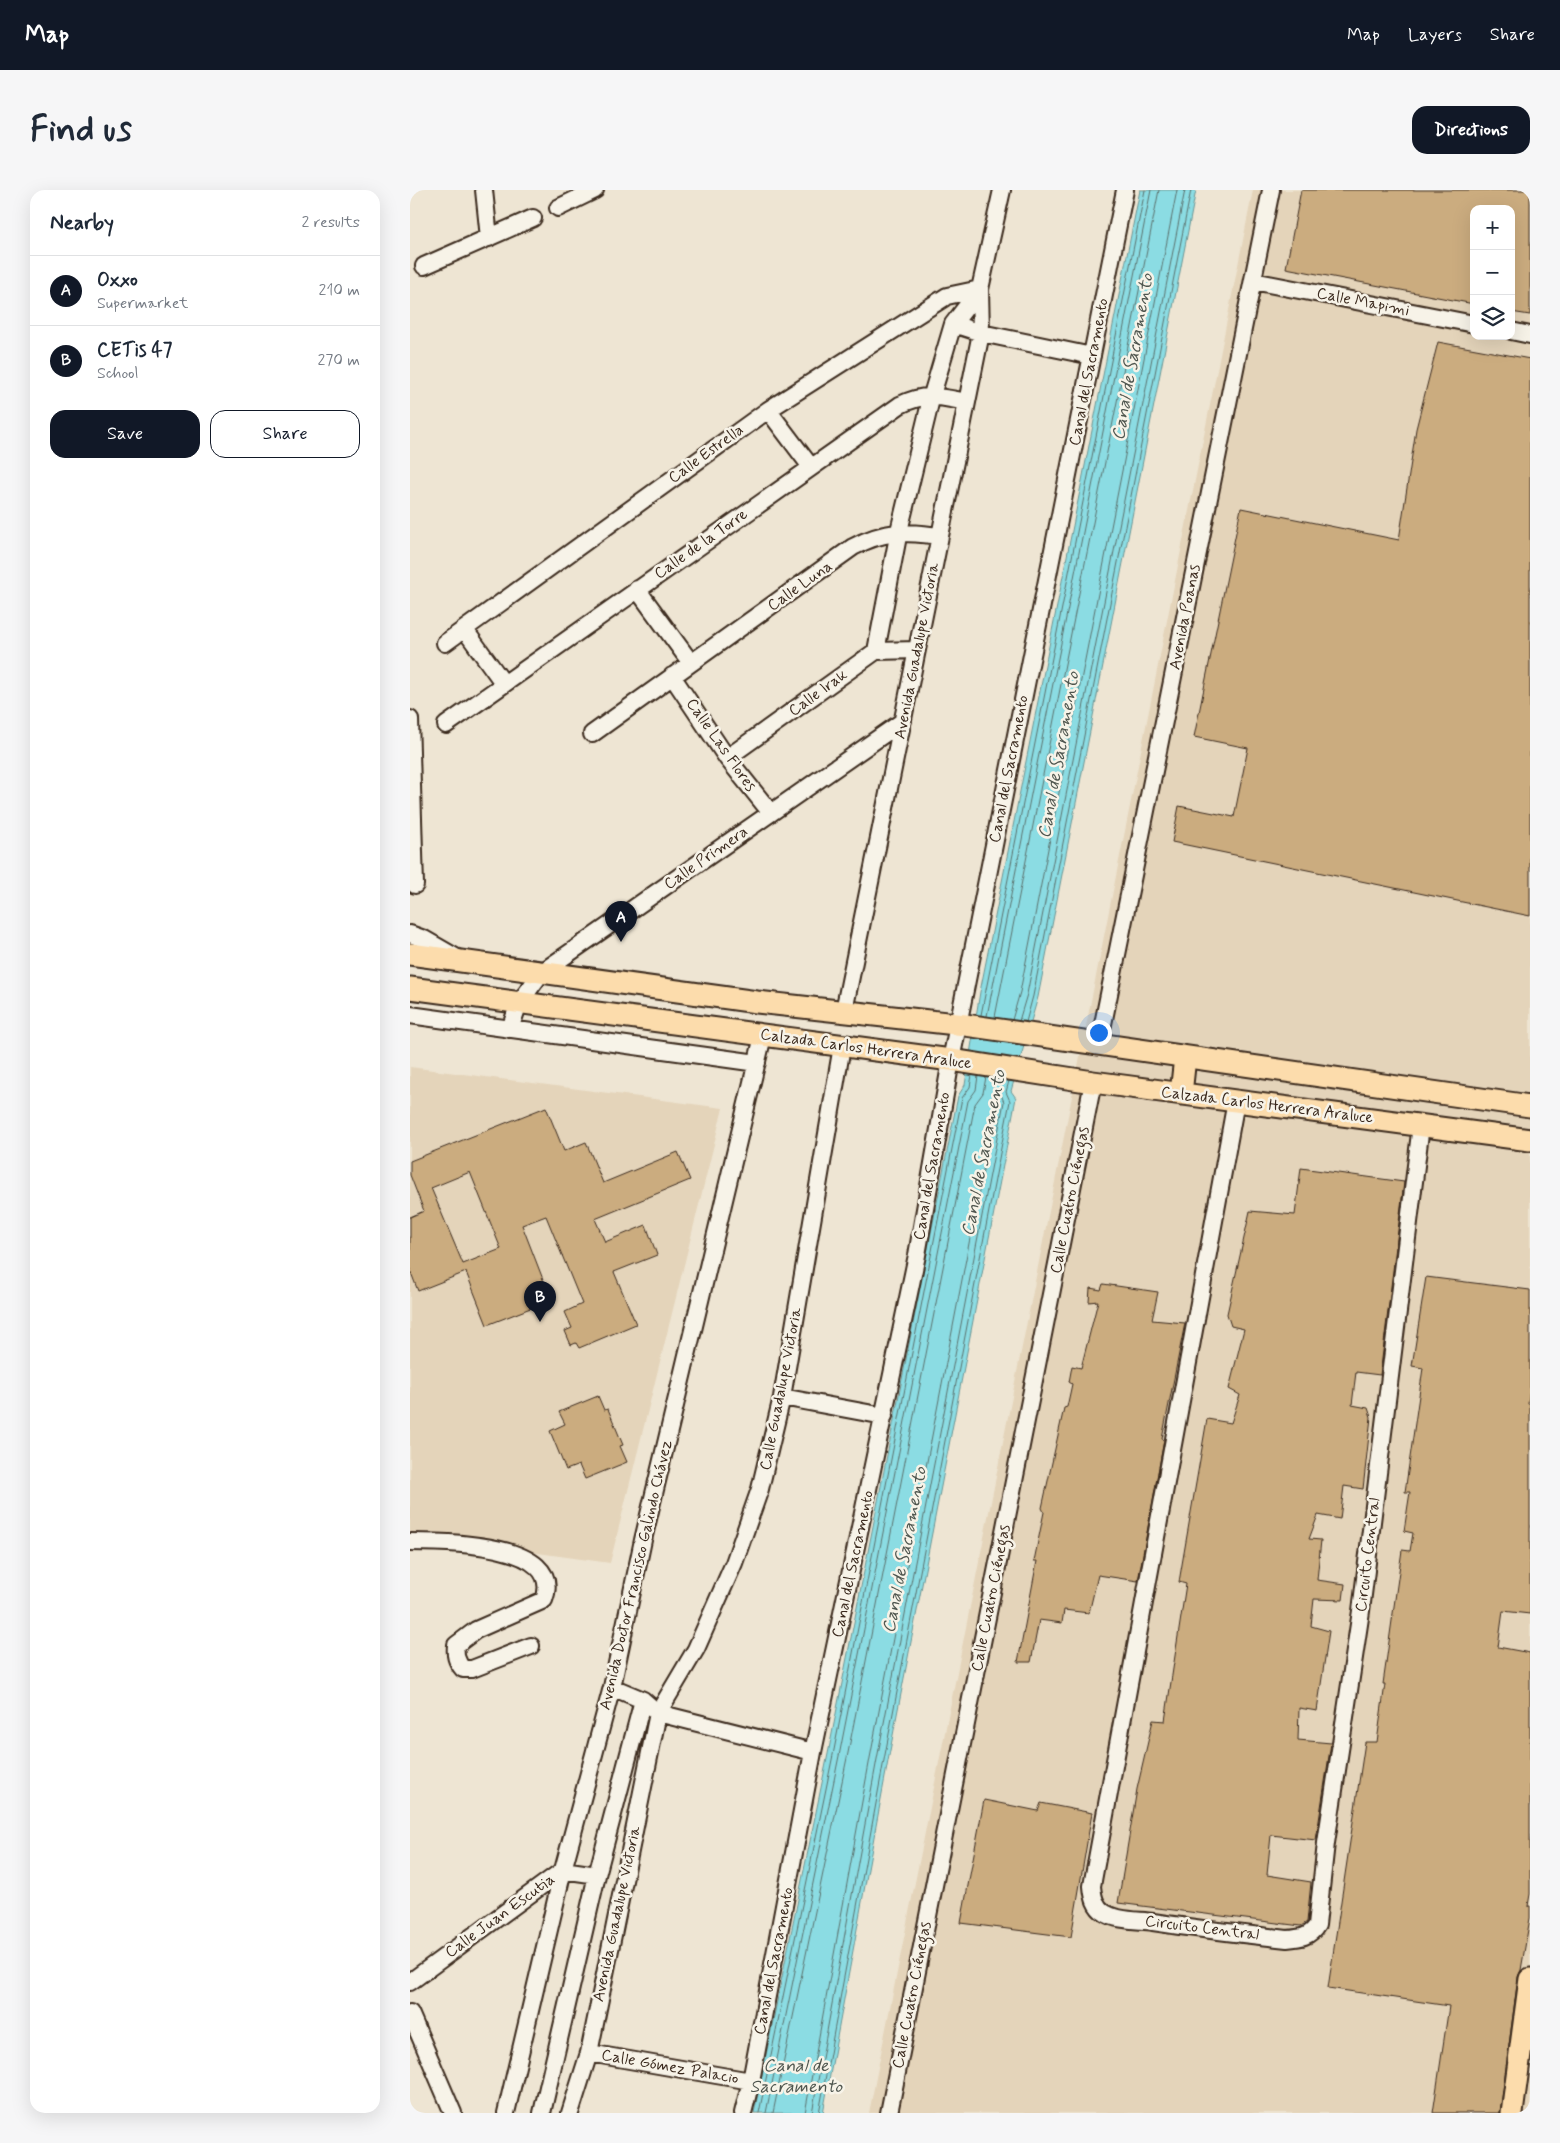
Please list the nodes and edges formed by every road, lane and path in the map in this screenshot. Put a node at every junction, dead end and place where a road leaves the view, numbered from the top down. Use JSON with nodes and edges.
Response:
{"nodes":[{"id":1,"x":484,"y":190,"type":"edge"},
{"id":2,"x":595,"y":190,"type":"edge"},
{"id":3,"x":1002,"y":190,"type":"edge"},
{"id":4,"x":1125,"y":190,"type":"edge"},
{"id":5,"x":1271,"y":190,"type":"edge"},
{"id":6,"x":578,"y":194,"type":"edge"},
{"id":7,"x":558,"y":208,"type":"dead end"},
{"id":8,"x":533,"y":218,"type":"dead end"},
{"id":9,"x":489,"y":238,"type":"junction"},
{"id":10,"x":424,"y":266,"type":"dead end"},
{"id":11,"x":1252,"y":281,"type":"junction"},
{"id":12,"x":980,"y":289,"type":"junction"},
{"id":13,"x":1470,"y":323,"type":"edge"},
{"id":14,"x":953,"y":324,"type":"junction"},
{"id":15,"x":1515,"y":332,"type":"edge"},
{"id":16,"x":981,"y":333,"type":"junction"},
{"id":17,"x":1530,"y":335,"type":"edge"},
{"id":18,"x":1092,"y":356,"type":"junction"},
{"id":19,"x":932,"y":395,"type":"junction"},
{"id":20,"x":967,"y":402,"type":"junction"},
{"id":21,"x":768,"y":410,"type":"junction"},
{"id":22,"x":812,"y":467,"type":"junction"},
{"id":23,"x":899,"y":531,"type":"junction"},
{"id":24,"x":940,"y":536,"type":"junction"},
{"id":25,"x":637,"y":590,"type":"junction"},
{"id":26,"x":465,"y":630,"type":"junction"},
{"id":27,"x":446,"y":643,"type":"dead end"},
{"id":28,"x":917,"y":650,"type":"junction"},
{"id":29,"x":876,"y":651,"type":"junction"},
{"id":30,"x":691,"y":663,"type":"junction"},
{"id":31,"x":672,"y":676,"type":"junction"},
{"id":32,"x":504,"y":684,"type":"junction"},
{"id":33,"x":410,"y":719,"type":"edge"},
{"id":34,"x":903,"y":722,"type":"junction"},
{"id":35,"x":446,"y":725,"type":"dead end"},
{"id":36,"x":592,"y":734,"type":"dead end"},
{"id":37,"x":727,"y":758,"type":"junction"},
{"id":38,"x":770,"y":813,"type":"junction"},
{"id":39,"x":415,"y":885,"type":"dead end"},
{"id":40,"x":410,"y":934,"type":"edge"},
{"id":41,"x":410,"y":954,"type":"edge"},
{"id":42,"x":463,"y":962,"type":"junction"},
{"id":43,"x":542,"y":972,"type":"junction"},
{"id":44,"x":410,"y":988,"type":"edge"},
{"id":45,"x":518,"y":1003,"type":"junction"},
{"id":46,"x":844,"y":1011,"type":"junction"},
{"id":47,"x":410,"y":1015,"type":"edge"},
{"id":48,"x":962,"y":1025,"type":"junction"},
{"id":49,"x":510,"y":1029,"type":"junction"},
{"id":50,"x":763,"y":1036,"type":"junction"},
{"id":51,"x":1099,"y":1044,"type":"junction"},
{"id":52,"x":842,"y":1046,"type":"junction"},
{"id":53,"x":1185,"y":1057,"type":"junction"},
{"id":54,"x":954,"y":1061,"type":"junction"},
{"id":55,"x":757,"y":1062,"type":"junction"},
{"id":56,"x":1093,"y":1082,"type":"junction"},
{"id":57,"x":1181,"y":1094,"type":"junction"},
{"id":58,"x":1236,"y":1101,"type":"junction"},
{"id":59,"x":1530,"y":1106,"type":"edge"},
{"id":60,"x":1421,"y":1125,"type":"junction"},
{"id":61,"x":1530,"y":1140,"type":"edge"},
{"id":62,"x":782,"y":1397,"type":"junction"},
{"id":63,"x":884,"y":1416,"type":"junction"},
{"id":64,"x":410,"y":1542,"type":"edge"},
{"id":65,"x":531,"y":1646,"type":"dead end"},
{"id":66,"x":612,"y":1687,"type":"junction"},
{"id":67,"x":642,"y":1700,"type":"junction"},
{"id":68,"x":658,"y":1713,"type":"junction"},
{"id":69,"x":813,"y":1752,"type":"junction"},
{"id":70,"x":563,"y":1870,"type":"junction"},
{"id":71,"x":597,"y":1875,"type":"junction"},
{"id":72,"x":1530,"y":1979,"type":"edge"},
{"id":73,"x":410,"y":1982,"type":"edge"},
{"id":74,"x":410,"y":2013,"type":"edge"},
{"id":75,"x":589,"y":2053,"type":"junction"},
{"id":76,"x":751,"y":2082,"type":"junction"},
{"id":77,"x":453,"y":2113,"type":"edge"},
{"id":78,"x":506,"y":2113,"type":"edge"},
{"id":79,"x":542,"y":2113,"type":"edge"},
{"id":80,"x":570,"y":2113,"type":"edge"},
{"id":81,"x":743,"y":2113,"type":"edge"},
{"id":82,"x":888,"y":2113,"type":"edge"},
{"id":83,"x":1512,"y":2113,"type":"edge"}],
"edges":[{"from":1,"to":9,"type":"street"},
{"from":2,"to":6,"type":"street"},
{"from":3,"to":12,"type":"street","name":"Avenida Guadalupe Victoria"},
{"from":4,"to":18,"type":"street","name":"Canal del Sacramento"},
{"from":5,"to":11,"type":"street","name":"Avenida Poanas"},
{"from":6,"to":7,"type":"street"},
{"from":8,"to":9,"type":"street"},
{"from":9,"to":10,"type":"street"},
{"from":11,"to":13,"type":"street","name":"Calle Mapimi"},
{"from":11,"to":51,"type":"street","name":"Avenida Poanas"},
{"from":12,"to":14,"type":"street","name":"Avenida Guadalupe Victoria"},
{"from":12,"to":16,"type":"street","name":"Avenida Guadalupe Victoria"},
{"from":12,"to":21,"type":"street","name":"Calle Estrella"},
{"from":14,"to":16,"type":"street"},
{"from":14,"to":19,"type":"street","name":"Avenida Guadalupe Victoria"},
{"from":15,"to":17,"type":"street"},
{"from":16,"to":18,"type":"street"},
{"from":16,"to":20,"type":"street","name":"Avenida Guadalupe Victoria"},
{"from":18,"to":48,"type":"street","name":"Canal del Sacramento"},
{"from":19,"to":20,"type":"street","name":"Calle de la Torre"},
{"from":19,"to":22,"type":"street","name":"Calle de la Torre"},
{"from":19,"to":23,"type":"street","name":"Avenida Guadalupe Victoria"},
{"from":20,"to":24,"type":"street","name":"Avenida Guadalupe Victoria"},
{"from":21,"to":22,"type":"street"},
{"from":21,"to":26,"type":"street","name":"Calle Estrella"},
{"from":22,"to":25,"type":"street","name":"Calle de la Torre"},
{"from":23,"to":24,"type":"street","name":"Calle Luna"},
{"from":23,"to":29,"type":"street","name":"Avenida Guadalupe Victoria"},
{"from":23,"to":30,"type":"street","name":"Calle Luna"},
{"from":24,"to":28,"type":"street","name":"Avenida Guadalupe Victoria"},
{"from":25,"to":30,"type":"street"},
{"from":25,"to":32,"type":"street","name":"Calle de la Torre"},
{"from":26,"to":27,"type":"street","name":"Calle Estrella"},
{"from":26,"to":32,"type":"street"},
{"from":28,"to":29,"type":"street"},
{"from":28,"to":34,"type":"street","name":"Avenida Guadalupe Victoria"},
{"from":29,"to":37,"type":"street","name":"Calle Irak"},
{"from":30,"to":31,"type":"street","name":"Calle Luna"},
{"from":31,"to":36,"type":"street","name":"Calle Luna"},
{"from":31,"to":37,"type":"street","name":"Calle Las Flores"},
{"from":32,"to":35,"type":"street","name":"Calle de la Torre"},
{"from":33,"to":39,"type":"street"},
{"from":34,"to":38,"type":"street","name":"Calle Primera"},
{"from":34,"to":46,"type":"street","name":"Avenida Guadalupe Victoria"},
{"from":37,"to":38,"type":"street","name":"Calle Las Flores"},
{"from":38,"to":43,"type":"street","name":"Calle Primera"},
{"from":40,"to":42,"type":"street"},
{"from":41,"to":42,"type":"main road","name":"Calzada Carlos Herrera Araluce"},
{"from":42,"to":43,"type":"main road","name":"Calzada Carlos Herrera Araluce"},
{"from":43,"to":45,"type":"street","name":"Calle Primera"},
{"from":43,"to":46,"type":"main road","name":"Calzada Carlos Herrera Araluce"},
{"from":44,"to":45,"type":"main road","name":"Calzada Carlos Herrera Araluce"},
{"from":45,"to":49,"type":"street"},
{"from":45,"to":50,"type":"main road","name":"Calzada Carlos Herrera Araluce"},
{"from":46,"to":48,"type":"main road","name":"Calzada Carlos Herrera Araluce"},
{"from":47,"to":49,"type":"street"},
{"from":48,"to":51,"type":"main road","name":"Calzada Carlos Herrera Araluce"},
{"from":48,"to":54,"type":"street","name":"Canal del Sacramento"},
{"from":49,"to":55,"type":"street"},
{"from":50,"to":52,"type":"main road","name":"Calzada Carlos Herrera Araluce"},
{"from":50,"to":55,"type":"street","name":"Avenida Doctor Francisco Galindo Chávez"},
{"from":51,"to":53,"type":"main road","name":"Calzada Carlos Herrera Araluce"},
{"from":52,"to":54,"type":"main road","name":"Calzada Carlos Herrera Araluce"},
{"from":52,"to":62,"type":"street","name":"Calle Guadalupe Victoria"},
{"from":53,"to":57,"type":"main road"},
{"from":53,"to":59,"type":"main road","name":"Calzada Carlos Herrera Araluce"},
{"from":54,"to":56,"type":"main road","name":"Calzada Carlos Herrera Araluce"},
{"from":54,"to":63,"type":"street","name":"Canal del Sacramento"},
{"from":55,"to":66,"type":"street","name":"Avenida Doctor Francisco Galindo Chávez"},
{"from":56,"to":57,"type":"main road","name":"Calzada Carlos Herrera Araluce"},
{"from":56,"to":82,"type":"street","name":"Calle Cuatro Ciénegas"},
{"from":57,"to":58,"type":"main road","name":"Calzada Carlos Herrera Araluce"},
{"from":58,"to":60,"type":"main road","name":"Calzada Carlos Herrera Araluce"},
{"from":58,"to":60,"type":"street","name":"Circuito Central"},
{"from":60,"to":61,"type":"main road","name":"Calzada Carlos Herrera Araluce"},
{"from":62,"to":63,"type":"street"},
{"from":62,"to":68,"type":"street","name":"Calle Guadalupe Victoria"},
{"from":63,"to":69,"type":"street","name":"Canal del Sacramento"},
{"from":64,"to":65,"type":"street"},
{"from":66,"to":67,"type":"street"},
{"from":66,"to":70,"type":"street","name":"Avenida Doctor Francisco Galindo Chávez"},
{"from":67,"to":68,"type":"street"},
{"from":67,"to":71,"type":"street","name":"Avenida Doctor Francisco Galindo Chávez"},
{"from":68,"to":69,"type":"street"},
{"from":68,"to":75,"type":"street","name":"Avenida Guadalupe Victoria"},
{"from":69,"to":76,"type":"street","name":"Canal del Sacramento"},
{"from":70,"to":71,"type":"street","name":"Calle Juan Escutia"},
{"from":70,"to":73,"type":"street","name":"Calle Juan Escutia"},
{"from":70,"to":78,"type":"street","name":"Avenida Doctor Francisco Galindo Chávez"},
{"from":71,"to":79,"type":"street","name":"Avenida Doctor Francisco Galindo Chávez"},
{"from":72,"to":83,"type":"main road"},
{"from":74,"to":77,"type":"street"},
{"from":75,"to":76,"type":"street","name":"Calle Gómez Palacio"},
{"from":75,"to":80,"type":"street","name":"Avenida Guadalupe Victoria"},
{"from":76,"to":81,"type":"street","name":"Canal del Sacramento"}]}
